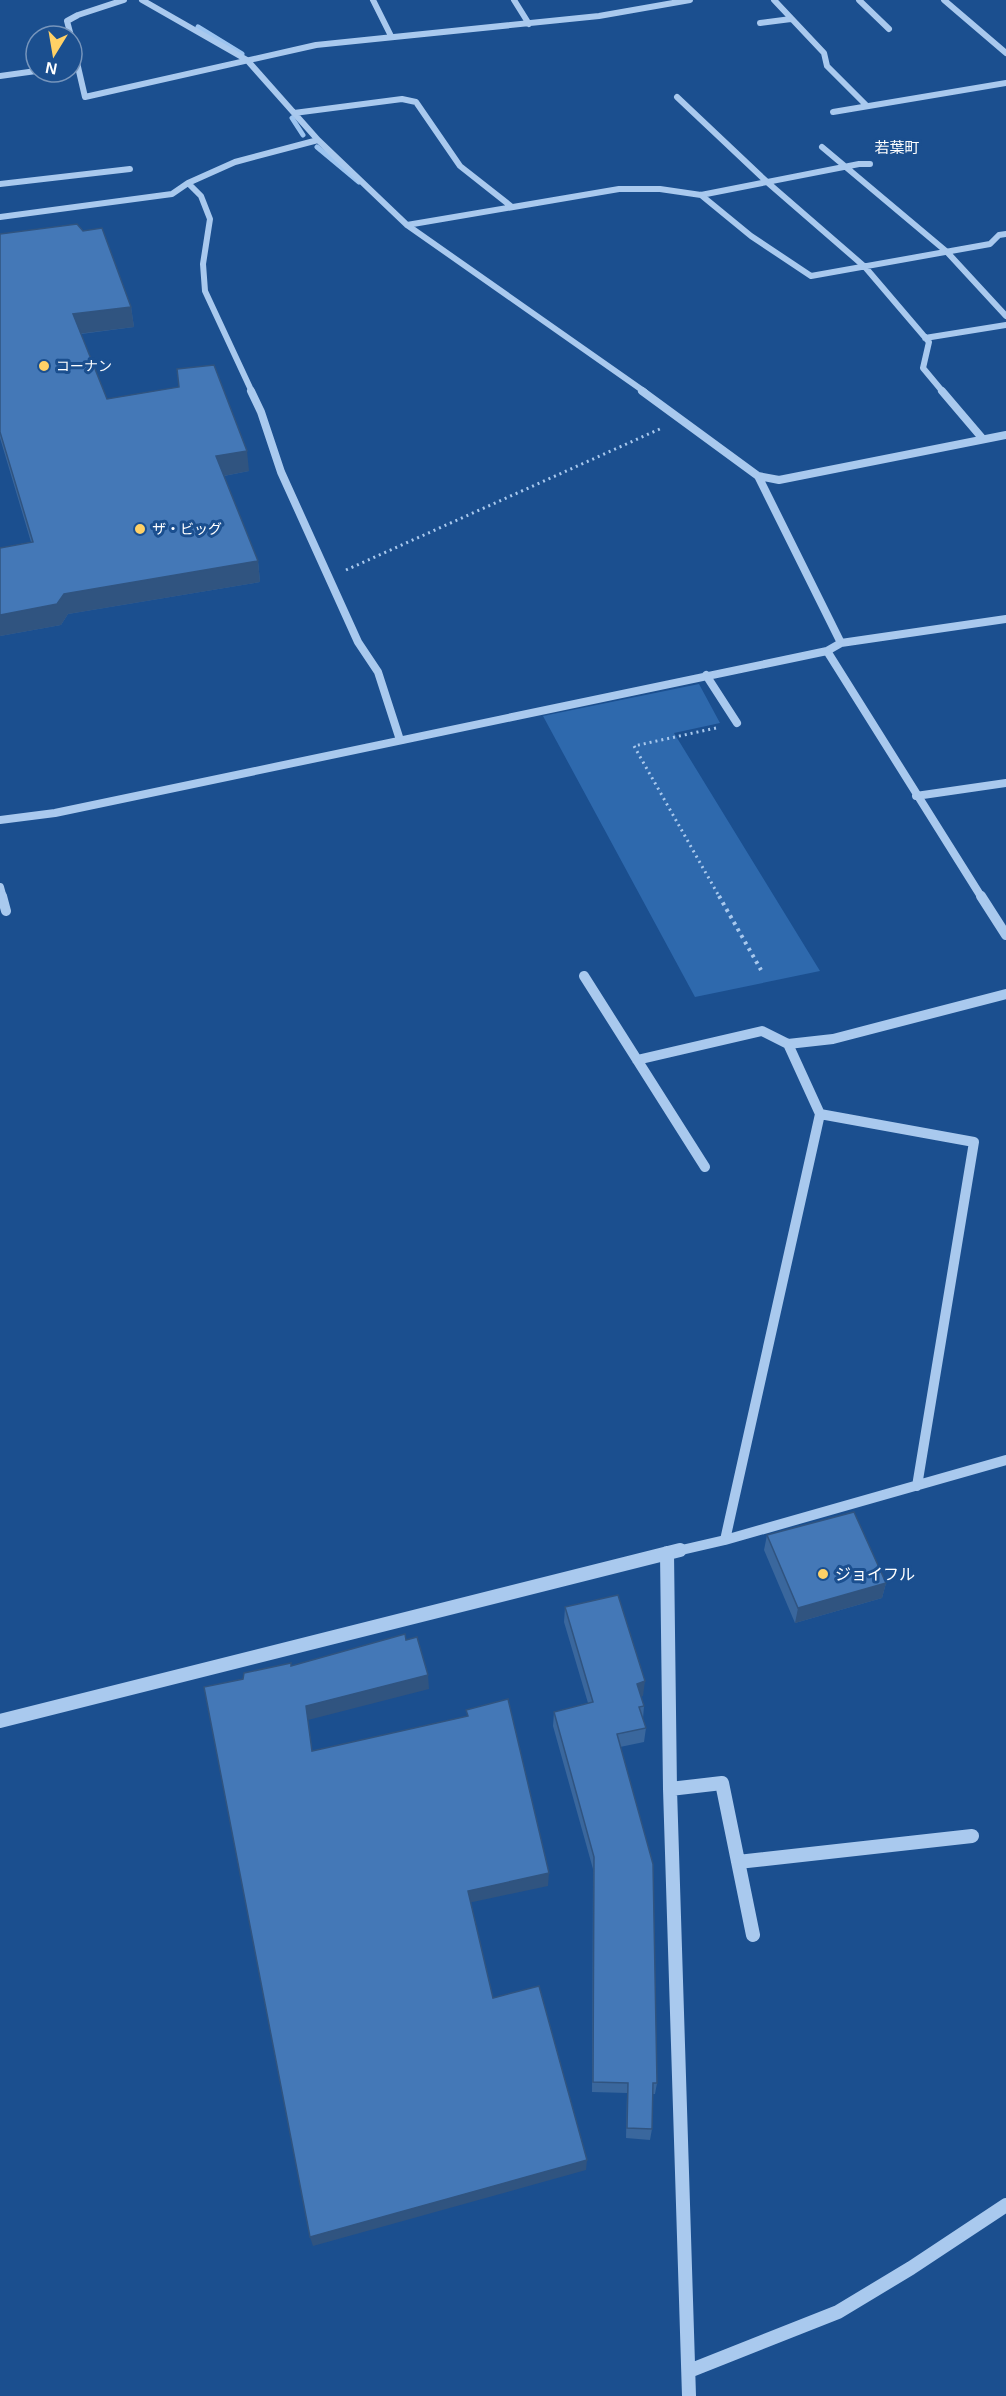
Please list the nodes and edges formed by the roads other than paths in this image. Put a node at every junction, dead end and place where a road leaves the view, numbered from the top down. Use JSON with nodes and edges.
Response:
{"nodes":[{"id":1,"x":124,"y":0,"type":"edge"},
{"id":2,"x":142,"y":0,"type":"edge"},
{"id":3,"x":373,"y":0,"type":"edge"},
{"id":4,"x":514,"y":0,"type":"edge"},
{"id":5,"x":690,"y":0,"type":"edge"},
{"id":6,"x":774,"y":0,"type":"edge"},
{"id":7,"x":859,"y":0,"type":"edge"},
{"id":8,"x":944,"y":0,"type":"edge"},
{"id":9,"x":657,"y":2,"type":"edge"},
{"id":10,"x":791,"y":19,"type":"junction"},
{"id":11,"x":760,"y":23,"type":"dead end"},
{"id":12,"x":68,"y":24,"type":"edge"},
{"id":13,"x":529,"y":24,"type":"junction"},
{"id":14,"x":889,"y":29,"type":"dead end"},
{"id":15,"x":391,"y":36,"type":"junction"},
{"id":16,"x":1006,"y":53,"type":"edge"},
{"id":17,"x":247,"y":60,"type":"junction"},
{"id":18,"x":24,"y":73,"type":"edge"},
{"id":19,"x":0,"y":76,"type":"edge"},
{"id":20,"x":1006,"y":83,"type":"edge"},
{"id":21,"x":81,"y":84,"type":"edge"},
{"id":22,"x":677,"y":97,"type":"dead end"},
{"id":23,"x":867,"y":106,"type":"junction"},
{"id":24,"x":833,"y":112,"type":"dead end"},
{"id":25,"x":294,"y":113,"type":"junction"},
{"id":26,"x":318,"y":140,"type":"junction"},
{"id":27,"x":822,"y":147,"type":"dead end"},
{"id":28,"x":870,"y":164,"type":"dead end"},
{"id":29,"x":846,"y":167,"type":"junction"},
{"id":30,"x":130,"y":169,"type":"dead end"},
{"id":31,"x":767,"y":182,"type":"junction"},
{"id":32,"x":188,"y":183,"type":"junction"},
{"id":33,"x":0,"y":184,"type":"edge"},
{"id":34,"x":701,"y":195,"type":"junction"},
{"id":35,"x":512,"y":207,"type":"junction"},
{"id":36,"x":0,"y":217,"type":"edge"},
{"id":37,"x":408,"y":225,"type":"junction"},
{"id":38,"x":1006,"y":234,"type":"edge"},
{"id":39,"x":947,"y":252,"type":"junction"},
{"id":40,"x":865,"y":267,"type":"junction"},
{"id":41,"x":1006,"y":316,"type":"edge"},
{"id":42,"x":1006,"y":325,"type":"edge"},
{"id":43,"x":925,"y":338,"type":"junction"},
{"id":44,"x":1006,"y":435,"type":"edge"},
{"id":45,"x":982,"y":438,"type":"junction"},
{"id":46,"x":758,"y":476,"type":"junction"},
{"id":47,"x":1006,"y":619,"type":"edge"},
{"id":48,"x":841,"y":643,"type":"junction"},
{"id":49,"x":827,"y":651,"type":"junction"},
{"id":50,"x":706,"y":675,"type":"junction"},
{"id":51,"x":737,"y":723,"type":"road end"},
{"id":52,"x":400,"y":740,"type":"junction"},
{"id":53,"x":1006,"y":783,"type":"edge"},
{"id":54,"x":916,"y":796,"type":"junction"},
{"id":55,"x":0,"y":820,"type":"edge"},
{"id":56,"x":0,"y":887,"type":"edge"},
{"id":57,"x":6,"y":911,"type":"dead end"},
{"id":58,"x":1006,"y":935,"type":"edge"},
{"id":59,"x":584,"y":976,"type":"dead end"},
{"id":60,"x":1006,"y":994,"type":"edge"},
{"id":61,"x":788,"y":1044,"type":"junction"},
{"id":62,"x":637,"y":1060,"type":"junction"},
{"id":63,"x":820,"y":1114,"type":"junction"},
{"id":64,"x":705,"y":1167,"type":"dead end"},
{"id":65,"x":1006,"y":1460,"type":"edge"},
{"id":66,"x":917,"y":1486,"type":"junction"},
{"id":67,"x":725,"y":1540,"type":"junction"},
{"id":68,"x":667,"y":1553,"type":"junction"},
{"id":69,"x":0,"y":1721,"type":"edge"},
{"id":70,"x":670,"y":1789,"type":"junction"},
{"id":71,"x":972,"y":1836,"type":"dead end"},
{"id":72,"x":738,"y":1862,"type":"junction"},
{"id":73,"x":753,"y":1935,"type":"dead end"},
{"id":74,"x":1006,"y":2205,"type":"edge"},
{"id":75,"x":688,"y":2371,"type":"junction"},
{"id":76,"x":689,"y":2396,"type":"edge"}],
"edges":[{"from":1,"to":12,"type":"street"},
{"from":2,"to":17,"type":"street"},
{"from":3,"to":15,"type":"street"},
{"from":4,"to":13,"type":"street"},
{"from":5,"to":9,"type":"street"},
{"from":6,"to":10,"type":"street"},
{"from":7,"to":14,"type":"street"},
{"from":8,"to":16,"type":"street"},
{"from":9,"to":13,"type":"street"},
{"from":10,"to":11,"type":"street"},
{"from":10,"to":23,"type":"street"},
{"from":13,"to":15,"type":"street"},
{"from":15,"to":17,"type":"street"},
{"from":17,"to":21,"type":"street"},
{"from":17,"to":25,"type":"street"},
{"from":18,"to":19,"type":"street"},
{"from":20,"to":23,"type":"street"},
{"from":22,"to":31,"type":"street"},
{"from":23,"to":24,"type":"street"},
{"from":25,"to":26,"type":"street"},
{"from":25,"to":35,"type":"street"},
{"from":26,"to":32,"type":"street"},
{"from":26,"to":37,"type":"street"},
{"from":27,"to":29,"type":"street"},
{"from":28,"to":29,"type":"street"},
{"from":29,"to":31,"type":"street"},
{"from":29,"to":39,"type":"street"},
{"from":30,"to":33,"type":"street"},
{"from":31,"to":34,"type":"street"},
{"from":31,"to":40,"type":"street"},
{"from":32,"to":36,"type":"street"},
{"from":32,"to":52,"type":"street"},
{"from":34,"to":35,"type":"street"},
{"from":34,"to":40,"type":"street"},
{"from":35,"to":37,"type":"street"},
{"from":37,"to":46,"type":"street"},
{"from":38,"to":39,"type":"street"},
{"from":39,"to":40,"type":"street"},
{"from":39,"to":41,"type":"street"},
{"from":40,"to":43,"type":"street"},
{"from":42,"to":43,"type":"street"},
{"from":43,"to":45,"type":"street"},
{"from":44,"to":45,"type":"street"},
{"from":45,"to":46,"type":"street"},
{"from":46,"to":48,"type":"street"},
{"from":47,"to":48,"type":"street"},
{"from":48,"to":49,"type":"street"},
{"from":49,"to":50,"type":"street"},
{"from":49,"to":54,"type":"street"},
{"from":50,"to":51,"type":"street"},
{"from":50,"to":52,"type":"street"},
{"from":52,"to":55,"type":"street"},
{"from":53,"to":54,"type":"street"},
{"from":54,"to":58,"type":"street"},
{"from":56,"to":57,"type":"street"},
{"from":59,"to":62,"type":"street"},
{"from":60,"to":61,"type":"street"},
{"from":61,"to":62,"type":"street"},
{"from":61,"to":63,"type":"street"},
{"from":62,"to":64,"type":"street"},
{"from":63,"to":66,"type":"street"},
{"from":63,"to":67,"type":"street"},
{"from":65,"to":66,"type":"street"},
{"from":66,"to":67,"type":"street"},
{"from":67,"to":68,"type":"street"},
{"from":68,"to":69,"type":"street"},
{"from":68,"to":70,"type":"street"},
{"from":70,"to":72,"type":"street"},
{"from":70,"to":75,"type":"street"},
{"from":71,"to":72,"type":"street"},
{"from":72,"to":73,"type":"street"},
{"from":74,"to":75,"type":"street"},
{"from":75,"to":76,"type":"street"}]}
